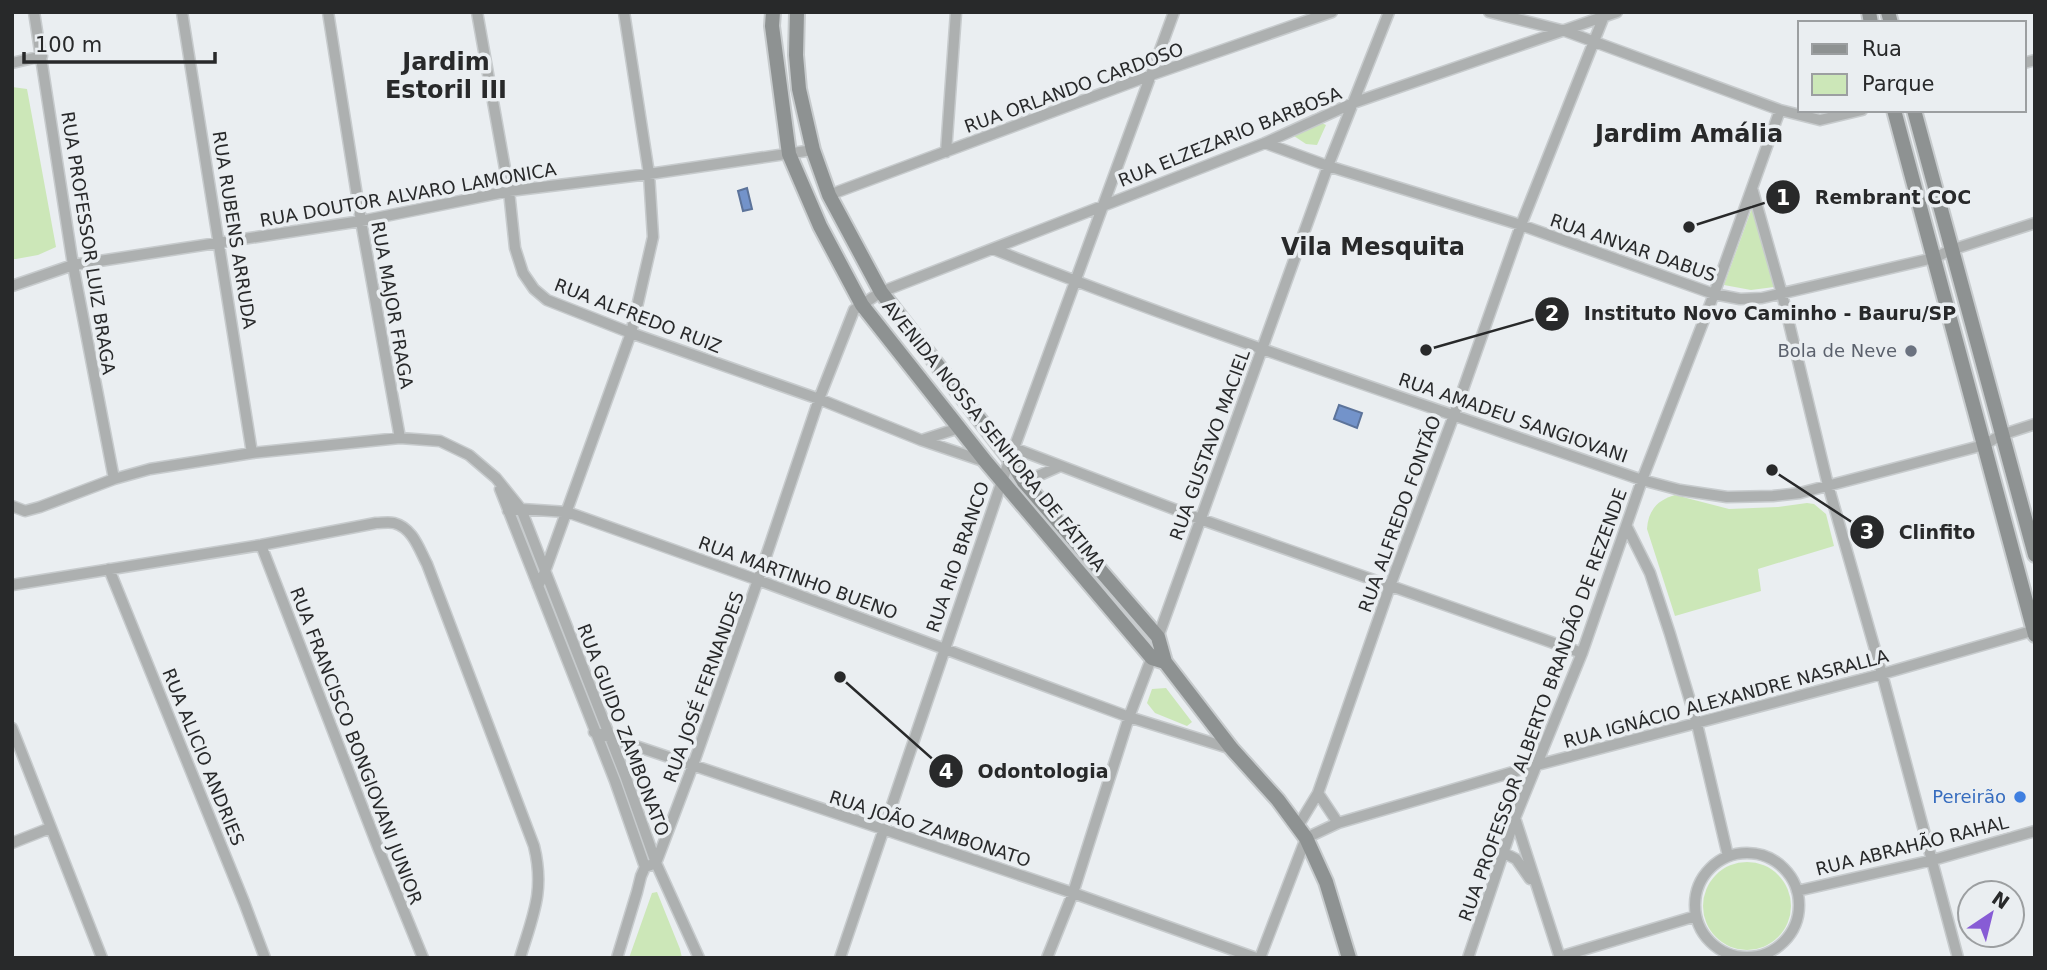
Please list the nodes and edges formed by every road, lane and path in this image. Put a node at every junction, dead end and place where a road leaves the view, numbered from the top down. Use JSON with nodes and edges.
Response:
{"nodes":[{"id":1,"x":34,"y":12,"type":"edge"},
{"id":2,"x":182,"y":12,"type":"edge"},
{"id":3,"x":328,"y":12,"type":"edge"},
{"id":4,"x":477,"y":12,"type":"edge"},
{"id":5,"x":624,"y":12,"type":"edge"},
{"id":6,"x":772,"y":12,"type":"edge"},
{"id":7,"x":797,"y":12,"type":"edge"},
{"id":8,"x":958,"y":12,"type":"edge"},
{"id":9,"x":1174,"y":12,"type":"edge"},
{"id":10,"x":1332,"y":12,"type":"edge"},
{"id":11,"x":1388,"y":12,"type":"edge"},
{"id":12,"x":1489,"y":12,"type":"edge"},
{"id":13,"x":1617,"y":12,"type":"edge"},
{"id":14,"x":1605,"y":14,"type":"edge"},
{"id":15,"x":1565,"y":31,"type":"junction"},
{"id":16,"x":1593,"y":41,"type":"junction"},
{"id":17,"x":42,"y":56,"type":"junction"},
{"id":18,"x":12,"y":63,"type":"edge"},
{"id":19,"x":1151,"y":75,"type":"junction"},
{"id":20,"x":1353,"y":103,"type":"junction"},
{"id":21,"x":1780,"y":110,"type":"junction"},
{"id":22,"x":1854,"y":112,"type":"edge"},
{"id":23,"x":1895,"y":112,"type":"edge"},
{"id":24,"x":1915,"y":112,"type":"edge"},
{"id":25,"x":1265,"y":143,"type":"junction"},
{"id":26,"x":813,"y":150,"type":"junction"},
{"id":27,"x":946,"y":152,"type":"junction"},
{"id":28,"x":789,"y":154,"type":"junction"},
{"id":29,"x":1328,"y":166,"type":"junction"},
{"id":30,"x":649,"y":174,"type":"junction"},
{"id":31,"x":1752,"y":188,"type":"junction"},
{"id":32,"x":509,"y":191,"type":"junction"},
{"id":33,"x":829,"y":195,"type":"junction"},
{"id":34,"x":1102,"y":206,"type":"junction"},
{"id":35,"x":361,"y":221,"type":"junction"},
{"id":36,"x":2035,"y":223,"type":"edge"},
{"id":37,"x":1521,"y":225,"type":"junction"},
{"id":38,"x":220,"y":243,"type":"junction"},
{"id":39,"x":993,"y":249,"type":"junction"},
{"id":40,"x":1951,"y":250,"type":"junction"},
{"id":41,"x":1934,"y":258,"type":"junction"},
{"id":42,"x":73,"y":265,"type":"junction"},
{"id":43,"x":1076,"y":281,"type":"junction"},
{"id":44,"x":12,"y":286,"type":"edge"},
{"id":45,"x":881,"y":292,"type":"junction"},
{"id":46,"x":1714,"y":294,"type":"junction"},
{"id":47,"x":1782,"y":294,"type":"junction"},
{"id":48,"x":862,"y":305,"type":"junction"},
{"id":49,"x":631,"y":333,"type":"junction"},
{"id":50,"x":1261,"y":349,"type":"junction"},
{"id":51,"x":818,"y":399,"type":"junction"},
{"id":52,"x":1454,"y":415,"type":"junction"},
{"id":53,"x":2035,"y":424,"type":"edge"},
{"id":54,"x":959,"y":428,"type":"junction"},
{"id":55,"x":2001,"y":435,"type":"junction"},
{"id":56,"x":400,"y":438,"type":"junction"},
{"id":57,"x":921,"y":440,"type":"junction"},
{"id":58,"x":1984,"y":445,"type":"junction"},
{"id":59,"x":252,"y":453,"type":"junction"},
{"id":60,"x":1012,"y":454,"type":"junction"},
{"id":61,"x":986,"y":462,"type":"junction"},
{"id":62,"x":1058,"y":467,"type":"junction"},
{"id":63,"x":114,"y":478,"type":"junction"},
{"id":64,"x":496,"y":478,"type":"junction"},
{"id":65,"x":1642,"y":480,"type":"junction"},
{"id":66,"x":1002,"y":481,"type":"junction"},
{"id":67,"x":1024,"y":482,"type":"junction"},
{"id":68,"x":1828,"y":485,"type":"junction"},
{"id":69,"x":12,"y":506,"type":"edge"},
{"id":70,"x":521,"y":509,"type":"junction"},
{"id":71,"x":508,"y":511,"type":"junction"},
{"id":72,"x":567,"y":512,"type":"junction"},
{"id":73,"x":1200,"y":519,"type":"junction"},
{"id":74,"x":1627,"y":527,"type":"junction"},
{"id":75,"x":261,"y":545,"type":"junction"},
{"id":76,"x":2035,"y":555,"type":"edge"},
{"id":77,"x":109,"y":569,"type":"junction"},
{"id":78,"x":544,"y":574,"type":"junction"},
{"id":79,"x":758,"y":580,"type":"junction"},
{"id":80,"x":12,"y":585,"type":"edge"},
{"id":81,"x":538,"y":586,"type":"junction"},
{"id":82,"x":1390,"y":586,"type":"junction"},
{"id":83,"x":568,"y":631,"type":"junction"},
{"id":84,"x":2034,"y":632,"type":"edge"},
{"id":85,"x":558,"y":635,"type":"junction"},
{"id":86,"x":1158,"y":637,"type":"junction"},
{"id":87,"x":944,"y":648,"type":"junction"},
{"id":88,"x":1582,"y":653,"type":"junction"},
{"id":89,"x":1158,"y":660,"type":"junction"},
{"id":90,"x":1882,"y":674,"type":"junction"},
{"id":91,"x":1129,"y":717,"type":"junction"},
{"id":92,"x":1697,"y":724,"type":"junction"},
{"id":93,"x":12,"y":728,"type":"edge"},
{"id":94,"x":594,"y":732,"type":"junction"},
{"id":95,"x":610,"y":737,"type":"junction"},
{"id":96,"x":1232,"y":749,"type":"junction"},
{"id":97,"x":693,"y":765,"type":"junction"},
{"id":98,"x":1537,"y":765,"type":"junction"},
{"id":99,"x":626,"y":778,"type":"junction"},
{"id":100,"x":615,"y":781,"type":"junction"},
{"id":101,"x":1318,"y":793,"type":"junction"},
{"id":102,"x":1515,"y":818,"type":"junction"},
{"id":103,"x":1338,"y":823,"type":"junction"},
{"id":104,"x":50,"y":828,"type":"junction"},
{"id":105,"x":882,"y":830,"type":"junction"},
{"id":106,"x":2035,"y":831,"type":"edge"},
{"id":107,"x":1302,"y":832,"type":"junction"},
{"id":108,"x":12,"y":843,"type":"edge"},
{"id":109,"x":1504,"y":853,"type":"junction"},
{"id":110,"x":1728,"y":856,"type":"junction"},
{"id":111,"x":1933,"y":860,"type":"junction"},
{"id":112,"x":656,"y":863,"type":"junction"},
{"id":113,"x":645,"y":867,"type":"junction"},
{"id":114,"x":1537,"y":887,"type":"junction"},
{"id":115,"x":1797,"y":891,"type":"junction"},
{"id":116,"x":1073,"y":893,"type":"junction"},
{"id":117,"x":1696,"y":916,"type":"junction"},
{"id":118,"x":1756,"y":957,"type":"edge"},
{"id":119,"x":103,"y":958,"type":"edge"},
{"id":120,"x":265,"y":958,"type":"edge"},
{"id":121,"x":423,"y":958,"type":"edge"},
{"id":122,"x":520,"y":958,"type":"edge"},
{"id":123,"x":617,"y":958,"type":"edge"},
{"id":124,"x":699,"y":958,"type":"edge"},
{"id":125,"x":840,"y":958,"type":"edge"},
{"id":126,"x":1047,"y":958,"type":"edge"},
{"id":127,"x":1258,"y":958,"type":"edge"},
{"id":128,"x":1349,"y":958,"type":"edge"},
{"id":129,"x":1468,"y":958,"type":"edge"},
{"id":130,"x":1559,"y":958,"type":"edge"},
{"id":131,"x":1958,"y":958,"type":"edge"}],
"edges":[{"from":1,"to":17,"type":"street","name":"RUA PROFESSOR LUIZ BRAGA"},
{"from":2,"to":38,"type":"street","name":"RUA RUBENS ARRUDA"},
{"from":3,"to":35,"type":"street","name":"RUA MAJOR FRAGA"},
{"from":4,"to":32,"type":"street","name":"RUA ALFREDO RUIZ"},
{"from":5,"to":30,"type":"street"},
{"from":6,"to":28,"type":"street","name":"AVENIDA NOSSA SENHORA DE FÁTIMA"},
{"from":7,"to":26,"type":"street","name":"AVENIDA NOSSA SENHORA DE FÁTIMA"},
{"from":8,"to":27,"type":"street"},
{"from":9,"to":19,"type":"street","name":"RUA RIO BRANCO"},
{"from":10,"to":19,"type":"street","name":"RUA ORLANDO CARDOSO"},
{"from":11,"to":20,"type":"street","name":"RUA GUSTAVO MACIEL"},
{"from":12,"to":15,"type":"street"},
{"from":13,"to":14,"type":"street","name":"RUA ELZEZARIO BARBOSA"},
{"from":14,"to":15,"type":"street","name":"RUA ELZEZARIO BARBOSA"},
{"from":14,"to":16,"type":"street","name":"RUA ALFREDO FONTÃO"},
{"from":15,"to":16,"type":"street"},
{"from":15,"to":20,"type":"street","name":"RUA ELZEZARIO BARBOSA"},
{"from":16,"to":21,"type":"street"},
{"from":16,"to":37,"type":"street","name":"RUA ALFREDO FONTÃO"},
{"from":17,"to":18,"type":"street"},
{"from":17,"to":42,"type":"street","name":"RUA PROFESSOR LUIZ BRAGA"},
{"from":19,"to":27,"type":"street","name":"RUA ORLANDO CARDOSO"},
{"from":19,"to":34,"type":"street","name":"RUA RIO BRANCO"},
{"from":20,"to":25,"type":"street","name":"RUA ELZEZARIO BARBOSA"},
{"from":20,"to":29,"type":"street","name":"RUA GUSTAVO MACIEL"},
{"from":21,"to":22,"type":"street"},
{"from":21,"to":31,"type":"street","name":"RUA PROFESSOR ALBERTO BRANDÃO DE REZENDE"},
{"from":23,"to":41,"type":"street"},
{"from":24,"to":40,"type":"street"},
{"from":25,"to":29,"type":"street","name":"RUA ANVAR DABUS"},
{"from":25,"to":34,"type":"street","name":"RUA ELZEZARIO BARBOSA"},
{"from":26,"to":28,"type":"street","name":"RUA DOUTOR ALVARO LAMONICA"},
{"from":26,"to":33,"type":"street","name":"AVENIDA NOSSA SENHORA DE FÁTIMA"},
{"from":27,"to":33,"type":"street","name":"RUA ORLANDO CARDOSO"},
{"from":28,"to":30,"type":"street","name":"RUA DOUTOR ALVARO LAMONICA"},
{"from":28,"to":48,"type":"street","name":"AVENIDA NOSSA SENHORA DE FÁTIMA"},
{"from":29,"to":37,"type":"street","name":"RUA ANVAR DABUS"},
{"from":29,"to":50,"type":"street","name":"RUA GUSTAVO MACIEL"},
{"from":30,"to":32,"type":"street","name":"RUA DOUTOR ALVARO LAMONICA"},
{"from":30,"to":49,"type":"street"},
{"from":31,"to":46,"type":"street","name":"RUA PROFESSOR ALBERTO BRANDÃO DE REZENDE"},
{"from":31,"to":47,"type":"street"},
{"from":32,"to":35,"type":"street","name":"RUA DOUTOR ALVARO LAMONICA"},
{"from":32,"to":49,"type":"street","name":"RUA ALFREDO RUIZ"},
{"from":33,"to":45,"type":"street","name":"AVENIDA NOSSA SENHORA DE FÁTIMA"},
{"from":34,"to":39,"type":"street","name":"RUA ELZEZARIO BARBOSA"},
{"from":34,"to":43,"type":"street","name":"RUA RIO BRANCO"},
{"from":35,"to":38,"type":"street","name":"RUA DOUTOR ALVARO LAMONICA"},
{"from":35,"to":56,"type":"street","name":"RUA MAJOR FRAGA"},
{"from":36,"to":40,"type":"street","name":"RUA ANVAR DABUS"},
{"from":37,"to":46,"type":"street","name":"RUA ANVAR DABUS"},
{"from":37,"to":52,"type":"street","name":"RUA ALFREDO FONTÃO"},
{"from":38,"to":42,"type":"street","name":"RUA DOUTOR ALVARO LAMONICA"},
{"from":38,"to":59,"type":"street","name":"RUA RUBENS ARRUDA"},
{"from":39,"to":43,"type":"street","name":"RUA AMADEU SANGIOVANI"},
{"from":39,"to":45,"type":"street","name":"RUA ELZEZARIO BARBOSA"},
{"from":40,"to":41,"type":"street","name":"RUA ANVAR DABUS"},
{"from":40,"to":55,"type":"street"},
{"from":41,"to":47,"type":"street","name":"RUA ANVAR DABUS"},
{"from":41,"to":58,"type":"street"},
{"from":42,"to":44,"type":"street","name":"RUA DOUTOR ALVARO LAMONICA"},
{"from":42,"to":63,"type":"street","name":"RUA PROFESSOR LUIZ BRAGA"},
{"from":43,"to":50,"type":"street","name":"RUA AMADEU SANGIOVANI"},
{"from":43,"to":60,"type":"street","name":"RUA RIO BRANCO"},
{"from":45,"to":48,"type":"street","name":"RUA ELZEZARIO BARBOSA"},
{"from":45,"to":60,"type":"street","name":"AVENIDA NOSSA SENHORA DE FÁTIMA"},
{"from":46,"to":47,"type":"street","name":"RUA ANVAR DABUS"},
{"from":46,"to":65,"type":"street","name":"RUA PROFESSOR ALBERTO BRANDÃO DE REZENDE"},
{"from":47,"to":68,"type":"street"},
{"from":48,"to":51,"type":"street","name":"RUA JOSÉ FERNANDES"},
{"from":48,"to":54,"type":"street","name":"AVENIDA NOSSA SENHORA DE FÁTIMA"},
{"from":49,"to":51,"type":"street","name":"RUA ALFREDO RUIZ"},
{"from":49,"to":72,"type":"street"},
{"from":50,"to":52,"type":"street","name":"RUA AMADEU SANGIOVANI"},
{"from":50,"to":73,"type":"street","name":"RUA GUSTAVO MACIEL"},
{"from":51,"to":57,"type":"street","name":"RUA ALFREDO RUIZ"},
{"from":51,"to":79,"type":"street","name":"RUA JOSÉ FERNANDES"},
{"from":52,"to":65,"type":"street","name":"RUA AMADEU SANGIOVANI"},
{"from":52,"to":82,"type":"street","name":"RUA ALFREDO FONTÃO"},
{"from":53,"to":55,"type":"street","name":"RUA AMADEU SANGIOVANI"},
{"from":54,"to":57,"type":"street"},
{"from":54,"to":61,"type":"street","name":"AVENIDA NOSSA SENHORA DE FÁTIMA"},
{"from":55,"to":58,"type":"street","name":"RUA AMADEU SANGIOVANI"},
{"from":55,"to":76,"type":"street"},
{"from":56,"to":59,"type":"street","name":"RUA GUIDO ZAMBONATO"},
{"from":56,"to":64,"type":"street","name":"RUA GUIDO ZAMBONATO"},
{"from":57,"to":61,"type":"street","name":"RUA ALFREDO RUIZ"},
{"from":58,"to":68,"type":"street","name":"RUA AMADEU SANGIOVANI"},
{"from":58,"to":84,"type":"street"},
{"from":59,"to":63,"type":"street","name":"RUA GUIDO ZAMBONATO"},
{"from":60,"to":62,"type":"street"},
{"from":60,"to":66,"type":"street","name":"RUA RIO BRANCO"},
{"from":60,"to":67,"type":"street","name":"AVENIDA NOSSA SENHORA DE FÁTIMA"},
{"from":61,"to":66,"type":"street","name":"AVENIDA NOSSA SENHORA DE FÁTIMA"},
{"from":62,"to":67,"type":"street"},
{"from":62,"to":73,"type":"street"},
{"from":63,"to":69,"type":"street","name":"RUA GUIDO ZAMBONATO"},
{"from":64,"to":70,"type":"street","name":"RUA GUIDO ZAMBONATO"},
{"from":64,"to":71,"type":"street","name":"RUA GUIDO ZAMBONATO"},
{"from":65,"to":68,"type":"street","name":"RUA AMADEU SANGIOVANI"},
{"from":65,"to":74,"type":"street","name":"RUA PROFESSOR ALBERTO BRANDÃO DE REZENDE"},
{"from":66,"to":87,"type":"street","name":"RUA RIO BRANCO"},
{"from":66,"to":89,"type":"street","name":"AVENIDA NOSSA SENHORA DE FÁTIMA"},
{"from":67,"to":86,"type":"street","name":"AVENIDA NOSSA SENHORA DE FÁTIMA"},
{"from":68,"to":90,"type":"street"},
{"from":70,"to":71,"type":"street","name":"RUA MARTINHO BUENO"},
{"from":70,"to":72,"type":"street","name":"RUA MARTINHO BUENO"},
{"from":70,"to":78,"type":"street","name":"RUA GUIDO ZAMBONATO"},
{"from":71,"to":81,"type":"street","name":"RUA GUIDO ZAMBONATO"},
{"from":72,"to":78,"type":"street"},
{"from":72,"to":79,"type":"street","name":"RUA MARTINHO BUENO"},
{"from":73,"to":82,"type":"street"},
{"from":73,"to":86,"type":"street","name":"RUA GUSTAVO MACIEL"},
{"from":74,"to":88,"type":"street","name":"RUA PROFESSOR ALBERTO BRANDÃO DE REZENDE"},
{"from":74,"to":92,"type":"street"},
{"from":75,"to":77,"type":"street"},
{"from":75,"to":121,"type":"street","name":"RUA FRANCISCO BONGIOVANI JUNIOR"},
{"from":75,"to":122,"type":"street"},
{"from":77,"to":80,"type":"street"},
{"from":77,"to":120,"type":"street","name":"RUA ALICIO ANDRIES"},
{"from":78,"to":81,"type":"street"},
{"from":78,"to":83,"type":"street","name":"RUA GUIDO ZAMBONATO"},
{"from":79,"to":87,"type":"street","name":"RUA MARTINHO BUENO"},
{"from":79,"to":97,"type":"street","name":"RUA JOSÉ FERNANDES"},
{"from":81,"to":85,"type":"street","name":"RUA GUIDO ZAMBONATO"},
{"from":82,"to":88,"type":"street"},
{"from":82,"to":101,"type":"street","name":"RUA ALFREDO FONTÃO"},
{"from":83,"to":85,"type":"street"},
{"from":83,"to":95,"type":"street","name":"RUA GUIDO ZAMBONATO"},
{"from":84,"to":90,"type":"street","name":"RUA IGNÁCIO ALEXANDRE NASRALLA"},
{"from":85,"to":94,"type":"street","name":"RUA GUIDO ZAMBONATO"},
{"from":86,"to":89,"type":"street","name":"AVENIDA NOSSA SENHORA DE FÁTIMA"},
{"from":87,"to":91,"type":"street","name":"RUA MARTINHO BUENO"},
{"from":87,"to":105,"type":"street","name":"RUA RIO BRANCO"},
{"from":88,"to":98,"type":"street","name":"RUA PROFESSOR ALBERTO BRANDÃO DE REZENDE"},
{"from":89,"to":91,"type":"street"},
{"from":89,"to":96,"type":"street","name":"AVENIDA NOSSA SENHORA DE FÁTIMA"},
{"from":90,"to":92,"type":"street","name":"RUA IGNÁCIO ALEXANDRE NASRALLA"},
{"from":90,"to":111,"type":"street"},
{"from":91,"to":96,"type":"street","name":"RUA MARTINHO BUENO"},
{"from":91,"to":116,"type":"street"},
{"from":92,"to":98,"type":"street","name":"RUA IGNÁCIO ALEXANDRE NASRALLA"},
{"from":92,"to":110,"type":"street"},
{"from":93,"to":104,"type":"street"},
{"from":94,"to":95,"type":"street","name":"RUA JOÃO ZAMBONATO"},
{"from":94,"to":100,"type":"street","name":"RUA GUIDO ZAMBONATO"},
{"from":95,"to":97,"type":"street","name":"RUA JOÃO ZAMBONATO"},
{"from":95,"to":99,"type":"street","name":"RUA GUIDO ZAMBONATO"},
{"from":96,"to":107,"type":"street","name":"AVENIDA NOSSA SENHORA DE FÁTIMA"},
{"from":97,"to":105,"type":"street","name":"RUA JOÃO ZAMBONATO"},
{"from":97,"to":112,"type":"street","name":"RUA JOSÉ FERNANDES"},
{"from":98,"to":102,"type":"street","name":"RUA PROFESSOR ALBERTO BRANDÃO DE REZENDE"},
{"from":98,"to":103,"type":"street","name":"RUA IGNÁCIO ALEXANDRE NASRALLA"},
{"from":99,"to":100,"type":"street"},
{"from":99,"to":112,"type":"street","name":"RUA GUIDO ZAMBONATO"},
{"from":100,"to":113,"type":"street","name":"RUA GUIDO ZAMBONATO"},
{"from":101,"to":103,"type":"street"},
{"from":101,"to":107,"type":"street","name":"RUA ALFREDO FONTÃO"},
{"from":102,"to":109,"type":"street","name":"RUA PROFESSOR ALBERTO BRANDÃO DE REZENDE"},
{"from":102,"to":114,"type":"street"},
{"from":103,"to":107,"type":"street","name":"RUA IGNÁCIO ALEXANDRE NASRALLA"},
{"from":104,"to":108,"type":"street"},
{"from":104,"to":119,"type":"street"},
{"from":105,"to":116,"type":"street","name":"RUA JOÃO ZAMBONATO"},
{"from":105,"to":125,"type":"street","name":"RUA RIO BRANCO"},
{"from":106,"to":111,"type":"street","name":"RUA ABRAHÃO RAHAL"},
{"from":107,"to":127,"type":"street","name":"RUA ALFREDO FONTÃO"},
{"from":107,"to":128,"type":"street","name":"AVENIDA NOSSA SENHORA DE FÁTIMA"},
{"from":109,"to":114,"type":"street"},
{"from":109,"to":129,"type":"street","name":"RUA PROFESSOR ALBERTO BRANDÃO DE REZENDE"},
{"from":110,"to":115,"type":"street"},
{"from":110,"to":117,"type":"street"},
{"from":111,"to":115,"type":"street","name":"RUA ABRAHÃO RAHAL"},
{"from":111,"to":131,"type":"street"},
{"from":112,"to":113,"type":"street"},
{"from":112,"to":124,"type":"street","name":"RUA GUIDO ZAMBONATO"},
{"from":113,"to":123,"type":"street"},
{"from":114,"to":130,"type":"street"},
{"from":115,"to":118,"type":"street"},
{"from":116,"to":126,"type":"street"},
{"from":116,"to":127,"type":"street","name":"RUA JOÃO ZAMBONATO"},
{"from":117,"to":118,"type":"street"},
{"from":117,"to":130,"type":"street"}]}
